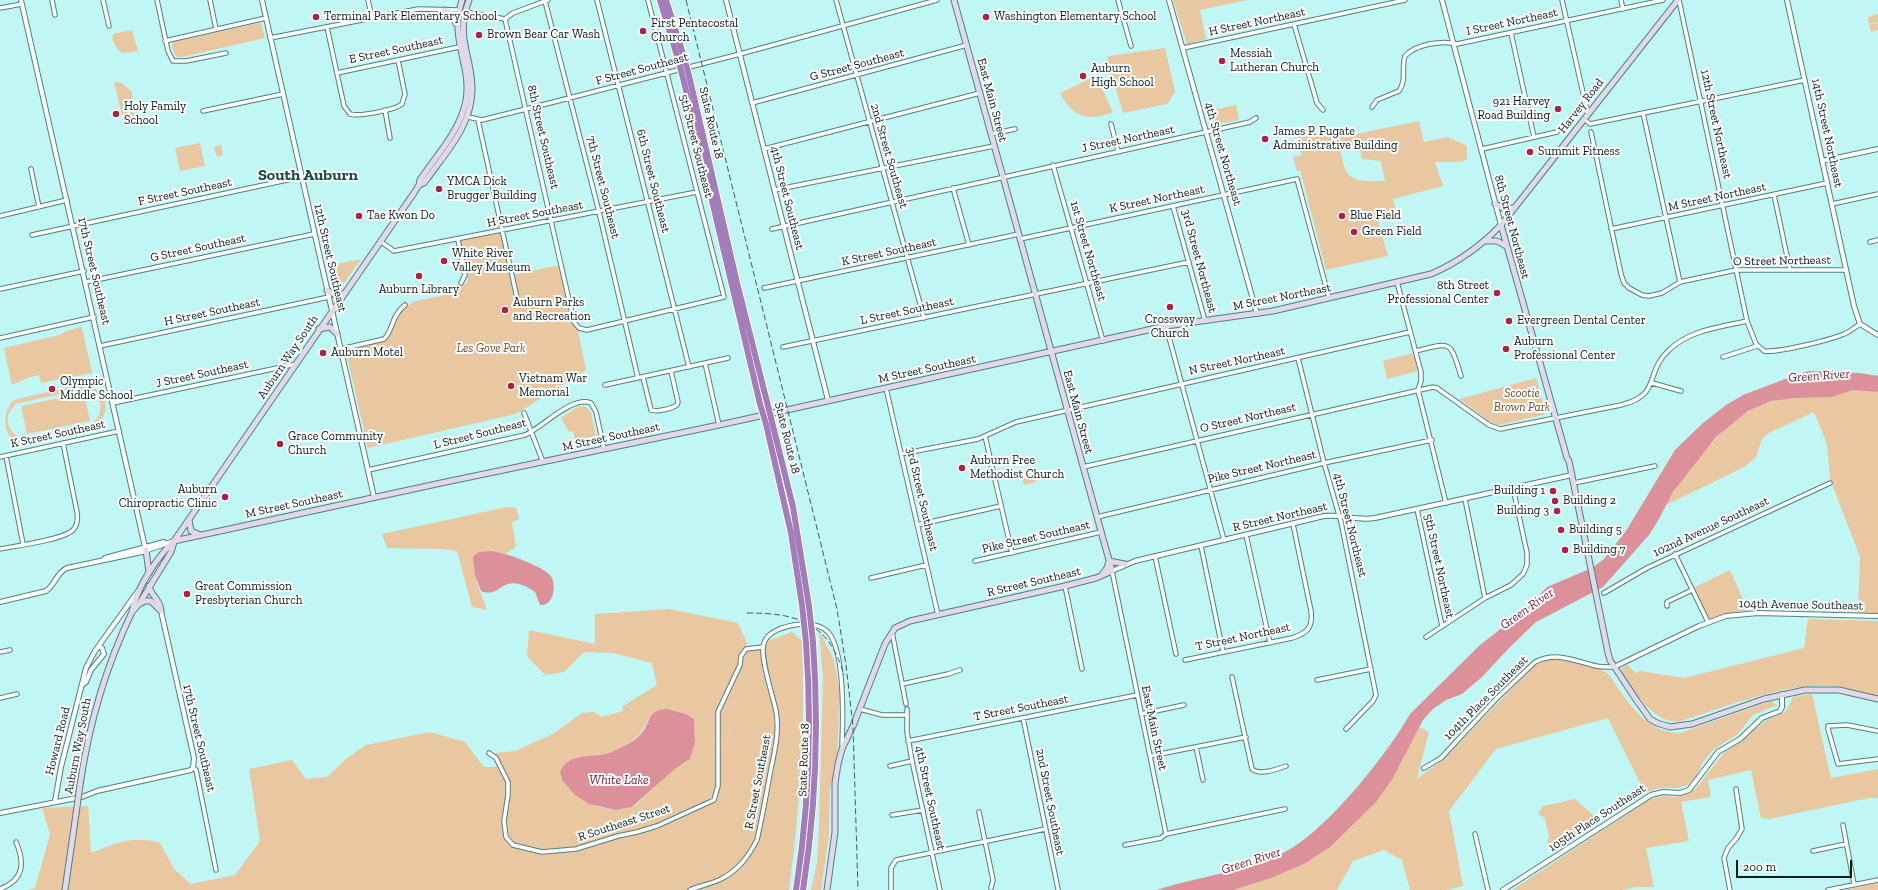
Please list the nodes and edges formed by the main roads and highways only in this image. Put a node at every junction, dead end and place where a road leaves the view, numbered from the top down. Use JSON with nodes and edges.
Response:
{"nodes":[{"id":1,"x":462,"y":0,"type":"edge"},
{"id":2,"x":465,"y":0,"type":"edge"},
{"id":3,"x":469,"y":0,"type":"edge"},
{"id":4,"x":656,"y":0,"type":"edge"},
{"id":5,"x":660,"y":0,"type":"edge"},
{"id":6,"x":666,"y":0,"type":"edge"},
{"id":7,"x":670,"y":0,"type":"edge"},
{"id":8,"x":954,"y":0,"type":"edge"},
{"id":9,"x":1678,"y":0,"type":"edge"},
{"id":10,"x":445,"y":10,"type":"road end"},
{"id":11,"x":466,"y":12,"type":"junction"},
{"id":12,"x":457,"y":25,"type":"junction"},
{"id":13,"x":676,"y":31,"type":"junction"},
{"id":14,"x":458,"y":39,"type":"junction"},
{"id":15,"x":676,"y":50,"type":"junction"},
{"id":16,"x":681,"y":58,"type":"junction"},
{"id":17,"x":465,"y":116,"type":"junction"},
{"id":18,"x":1495,"y":204,"type":"road end"},
{"id":19,"x":1513,"y":208,"type":"junction"},
{"id":20,"x":1501,"y":225,"type":"junction"},
{"id":21,"x":1484,"y":242,"type":"junction"},
{"id":22,"x":1506,"y":246,"type":"junction"},
{"id":23,"x":327,"y":290,"type":"road end"},
{"id":24,"x":344,"y":294,"type":"junction"},
{"id":25,"x":319,"y":329,"type":"junction"},
{"id":26,"x":337,"y":334,"type":"road end"},
{"id":27,"x":1051,"y":352,"type":"junction"},
{"id":28,"x":769,"y":423,"type":"junction"},
{"id":29,"x":1571,"y":476,"type":"junction"},
{"id":30,"x":1577,"y":501,"type":"junction"},
{"id":31,"x":189,"y":519,"type":"junction"},
{"id":32,"x":201,"y":535,"type":"junction"},
{"id":33,"x":174,"y":541,"type":"junction"},
{"id":34,"x":146,"y":549,"type":"road end"},
{"id":35,"x":1109,"y":561,"type":"junction"},
{"id":36,"x":1125,"y":564,"type":"road end"},
{"id":37,"x":1112,"y":571,"type":"joint"},
{"id":38,"x":149,"y":574,"type":"junction"},
{"id":39,"x":1101,"y":576,"type":"junction"},
{"id":40,"x":149,"y":586,"type":"junction"},
{"id":41,"x":139,"y":604,"type":"junction"},
{"id":42,"x":132,"y":612,"type":"junction"},
{"id":43,"x":1878,"y":699,"type":"edge"},
{"id":44,"x":65,"y":890,"type":"edge"},
{"id":45,"x":796,"y":890,"type":"edge"},
{"id":46,"x":803,"y":890,"type":"edge"},
{"id":47,"x":827,"y":890,"type":"edge"}],
"edges":[{"from":1,"to":12,"type":"main road","name":"Auburn Way South"},
{"from":2,"to":11,"type":"main road"},
{"from":3,"to":11,"type":"main road","name":"Auburn Way South"},
{"from":4,"to":15,"type":"highway"},
{"from":5,"to":15,"type":"highway","name":"State Route 18"},
{"from":6,"to":13,"type":"highway","name":"State Route 18"},
{"from":7,"to":13,"type":"highway"},
{"from":8,"to":27,"type":"main road","name":"East Main Street"},
{"from":9,"to":19,"type":"main road","name":"Harvey Road"},
{"from":10,"to":12,"type":"main road"},
{"from":11,"to":14,"type":"main road"},
{"from":11,"to":17,"type":"main road","name":"Auburn Way South"},
{"from":12,"to":14,"type":"main road","name":"Auburn Way South"},
{"from":13,"to":16,"type":"highway","name":"State Route 18"},
{"from":14,"to":17,"type":"main road","name":"Auburn Way South"},
{"from":15,"to":16,"type":"highway","name":"State Route 18"},
{"from":16,"to":28,"type":"highway","name":"State Route 18","bridge":true},
{"from":17,"to":24,"type":"main road","name":"Auburn Way South"},
{"from":18,"to":19,"type":"main road"},
{"from":19,"to":20,"type":"main road","name":"Harvey Road"},
{"from":20,"to":21,"type":"main road","name":"M Street Northeast"},
{"from":20,"to":22,"type":"main road","name":"8th Street Northeast"},
{"from":21,"to":22,"type":"main road"},
{"from":21,"to":27,"type":"main road","name":"M Street Northeast"},
{"from":22,"to":29,"type":"main road","name":"8th Street Northeast"},
{"from":23,"to":24,"type":"main road"},
{"from":24,"to":25,"type":"main road","name":"Auburn Way South"},
{"from":25,"to":26,"type":"main road"},
{"from":25,"to":31,"type":"main road","name":"Auburn Way South"},
{"from":27,"to":32,"type":"main road","name":"M Street Southeast"},
{"from":27,"to":35,"type":"main road","name":"East Main Street"},
{"from":28,"to":45,"type":"highway","name":"State Route 18","bridge":true},
{"from":28,"to":46,"type":"highway","name":"State Route 18","bridge":true},
{"from":29,"to":30,"type":"main road","name":"8th Street Northeast"},
{"from":29,"to":30,"type":"main road","name":"8th Street Northeast"},
{"from":30,"to":43,"type":"main road","name":"8th Street Northeast"},
{"from":31,"to":32,"type":"main road"},
{"from":31,"to":33,"type":"main road","name":"Auburn Way South"},
{"from":32,"to":33,"type":"main road","name":"M Street Southeast"},
{"from":33,"to":38,"type":"main road","name":"Auburn Way South"},
{"from":33,"to":40,"type":"main road","name":"Auburn Way South"},
{"from":34,"to":38,"type":"main road"},
{"from":35,"to":36,"type":"main road"},
{"from":35,"to":37,"type":"main road","name":"East Main Street"},
{"from":35,"to":39,"type":"main road"},
{"from":37,"to":39,"type":"main road","name":"R Street Southeast"},
{"from":38,"to":42,"type":"main road","name":"Auburn Way South"},
{"from":39,"to":47,"type":"main road","name":"R Street Southeast"},
{"from":40,"to":41,"type":"main road","name":"Auburn Way South"},
{"from":40,"to":41,"type":"main road"},
{"from":41,"to":42,"type":"main road","name":"Auburn Way South"},
{"from":42,"to":44,"type":"main road","name":"Auburn Way South","bridge":true}]}
